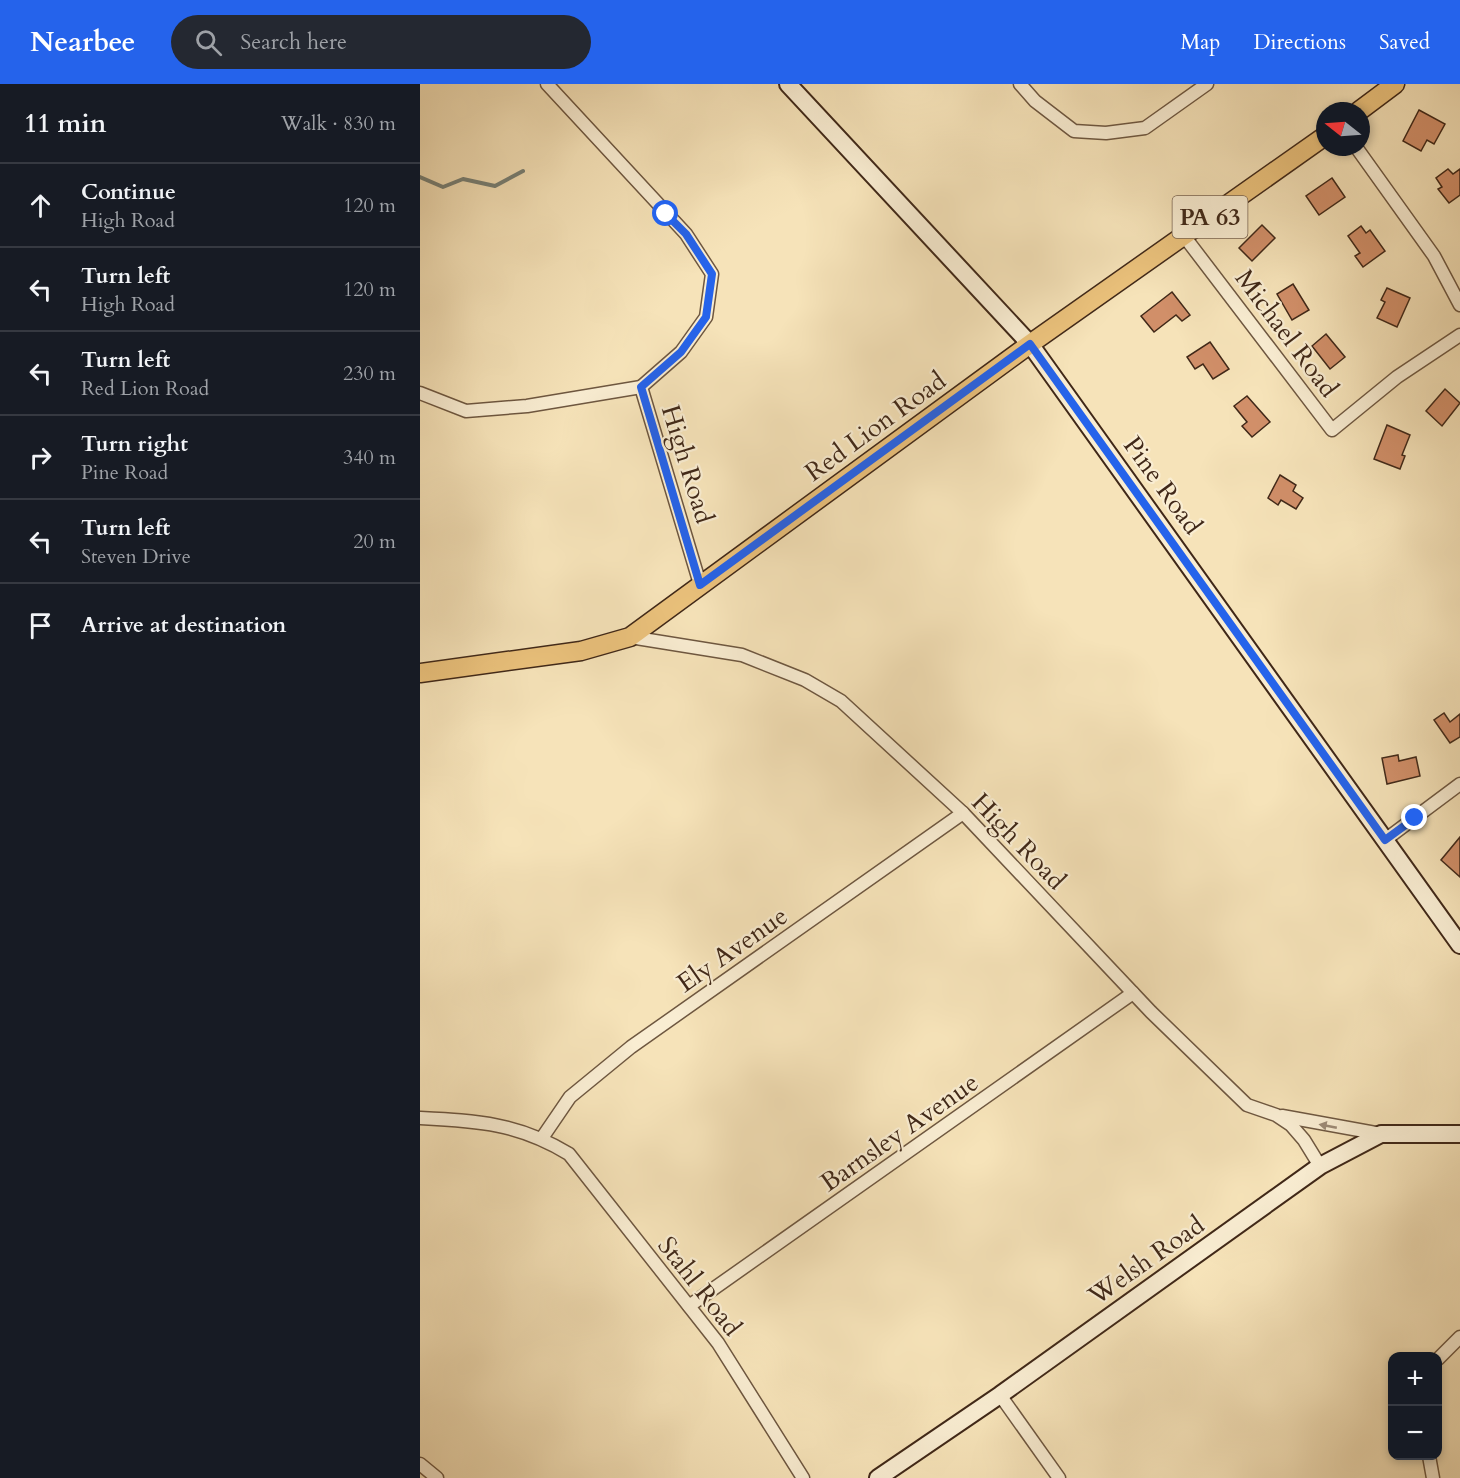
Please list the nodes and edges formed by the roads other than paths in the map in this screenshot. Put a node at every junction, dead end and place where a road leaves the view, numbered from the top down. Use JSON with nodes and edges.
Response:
{"nodes":[{"id":1,"x":546,"y":84,"type":"edge"},
{"id":2,"x":788,"y":84,"type":"edge"},
{"id":3,"x":1020,"y":84,"type":"edge"},
{"id":4,"x":1207,"y":84,"type":"edge"},
{"id":5,"x":1395,"y":84,"type":"edge"},
{"id":6,"x":1370,"y":103,"type":"edge"},
{"id":7,"x":1316,"y":142,"type":"edge"},
{"id":8,"x":1363,"y":156,"type":"edge"},
{"id":9,"x":1184,"y":236,"type":"junction"},
{"id":10,"x":1460,"y":305,"type":"edge"},
{"id":11,"x":1460,"y":334,"type":"edge"},
{"id":12,"x":1030,"y":344,"type":"junction"},
{"id":13,"x":641,"y":387,"type":"junction"},
{"id":14,"x":420,"y":393,"type":"edge"},
{"id":15,"x":700,"y":585,"type":"junction"},
{"id":16,"x":630,"y":637,"type":"junction"},
{"id":17,"x":420,"y":673,"type":"edge"},
{"id":18,"x":1460,"y":784,"type":"edge"},
{"id":19,"x":963,"y":813,"type":"junction"},
{"id":20,"x":1385,"y":840,"type":"junction"},
{"id":21,"x":1460,"y":945,"type":"edge"},
{"id":22,"x":1134,"y":993,"type":"junction"},
{"id":23,"x":1276,"y":1115,"type":"junction"},
{"id":24,"x":420,"y":1118,"type":"edge"},
{"id":25,"x":1381,"y":1134,"type":"junction"},
{"id":26,"x":1460,"y":1134,"type":"edge"},
{"id":27,"x":542,"y":1138,"type":"junction"},
{"id":28,"x":1320,"y":1166,"type":"junction"},
{"id":29,"x":689,"y":1306,"type":"junction"},
{"id":30,"x":1460,"y":1337,"type":"edge"},
{"id":31,"x":1442,"y":1354,"type":"edge"},
{"id":32,"x":1000,"y":1395,"type":"junction"},
{"id":33,"x":1430,"y":1460,"type":"edge"},
{"id":34,"x":420,"y":1464,"type":"edge"},
{"id":35,"x":437,"y":1478,"type":"edge"},
{"id":36,"x":803,"y":1478,"type":"edge"},
{"id":37,"x":878,"y":1478,"type":"edge"},
{"id":38,"x":1059,"y":1478,"type":"edge"},
{"id":39,"x":1433,"y":1478,"type":"edge"}],
"edges":[{"from":1,"to":13,"type":"street","name":"High Road"},
{"from":2,"to":12,"type":"street","name":"Pine Road"},
{"from":3,"to":4,"type":"street"},
{"from":5,"to":6,"type":"main road"},
{"from":7,"to":9,"type":"main road","name":"Red Lion Road","number":"PA 63"},
{"from":8,"to":10,"type":"street"},
{"from":9,"to":11,"type":"street","name":"Michael Road"},
{"from":9,"to":12,"type":"main road","name":"Red Lion Road","number":"PA 63"},
{"from":12,"to":15,"type":"main road","name":"Red Lion Road","number":"PA 63"},
{"from":12,"to":20,"type":"street","name":"Pine Road"},
{"from":13,"to":14,"type":"street"},
{"from":13,"to":15,"type":"street","name":"High Road"},
{"from":15,"to":16,"type":"main road","name":"Red Lion Road","number":"PA 63"},
{"from":16,"to":17,"type":"main road","name":"Red Lion Road","number":"PA 63"},
{"from":16,"to":19,"type":"street","name":"High Road"},
{"from":18,"to":20,"type":"street"},
{"from":19,"to":22,"type":"street","name":"High Road"},
{"from":19,"to":27,"type":"street","name":"Ely Avenue"},
{"from":20,"to":21,"type":"street","name":"Pine Road"},
{"from":22,"to":23,"type":"street","name":"High Road"},
{"from":22,"to":29,"type":"street","name":"Barnsley Avenue"},
{"from":25,"to":23,"type":"street","one_way":true},
{"from":23,"to":28,"type":"street","name":"High Road"},
{"from":24,"to":27,"type":"street","name":"Stahl Road"},
{"from":25,"to":26,"type":"street","name":"Welsh Road"},
{"from":25,"to":28,"type":"street","name":"Welsh Road"},
{"from":27,"to":29,"type":"street","name":"Stahl Road"},
{"from":28,"to":32,"type":"street","name":"Welsh Road"},
{"from":29,"to":36,"type":"street","name":"Stahl Road"},
{"from":30,"to":31,"type":"street"},
{"from":32,"to":37,"type":"street","name":"Welsh Road"},
{"from":32,"to":38,"type":"street"},
{"from":33,"to":39,"type":"street"},
{"from":34,"to":35,"type":"street"}]}
